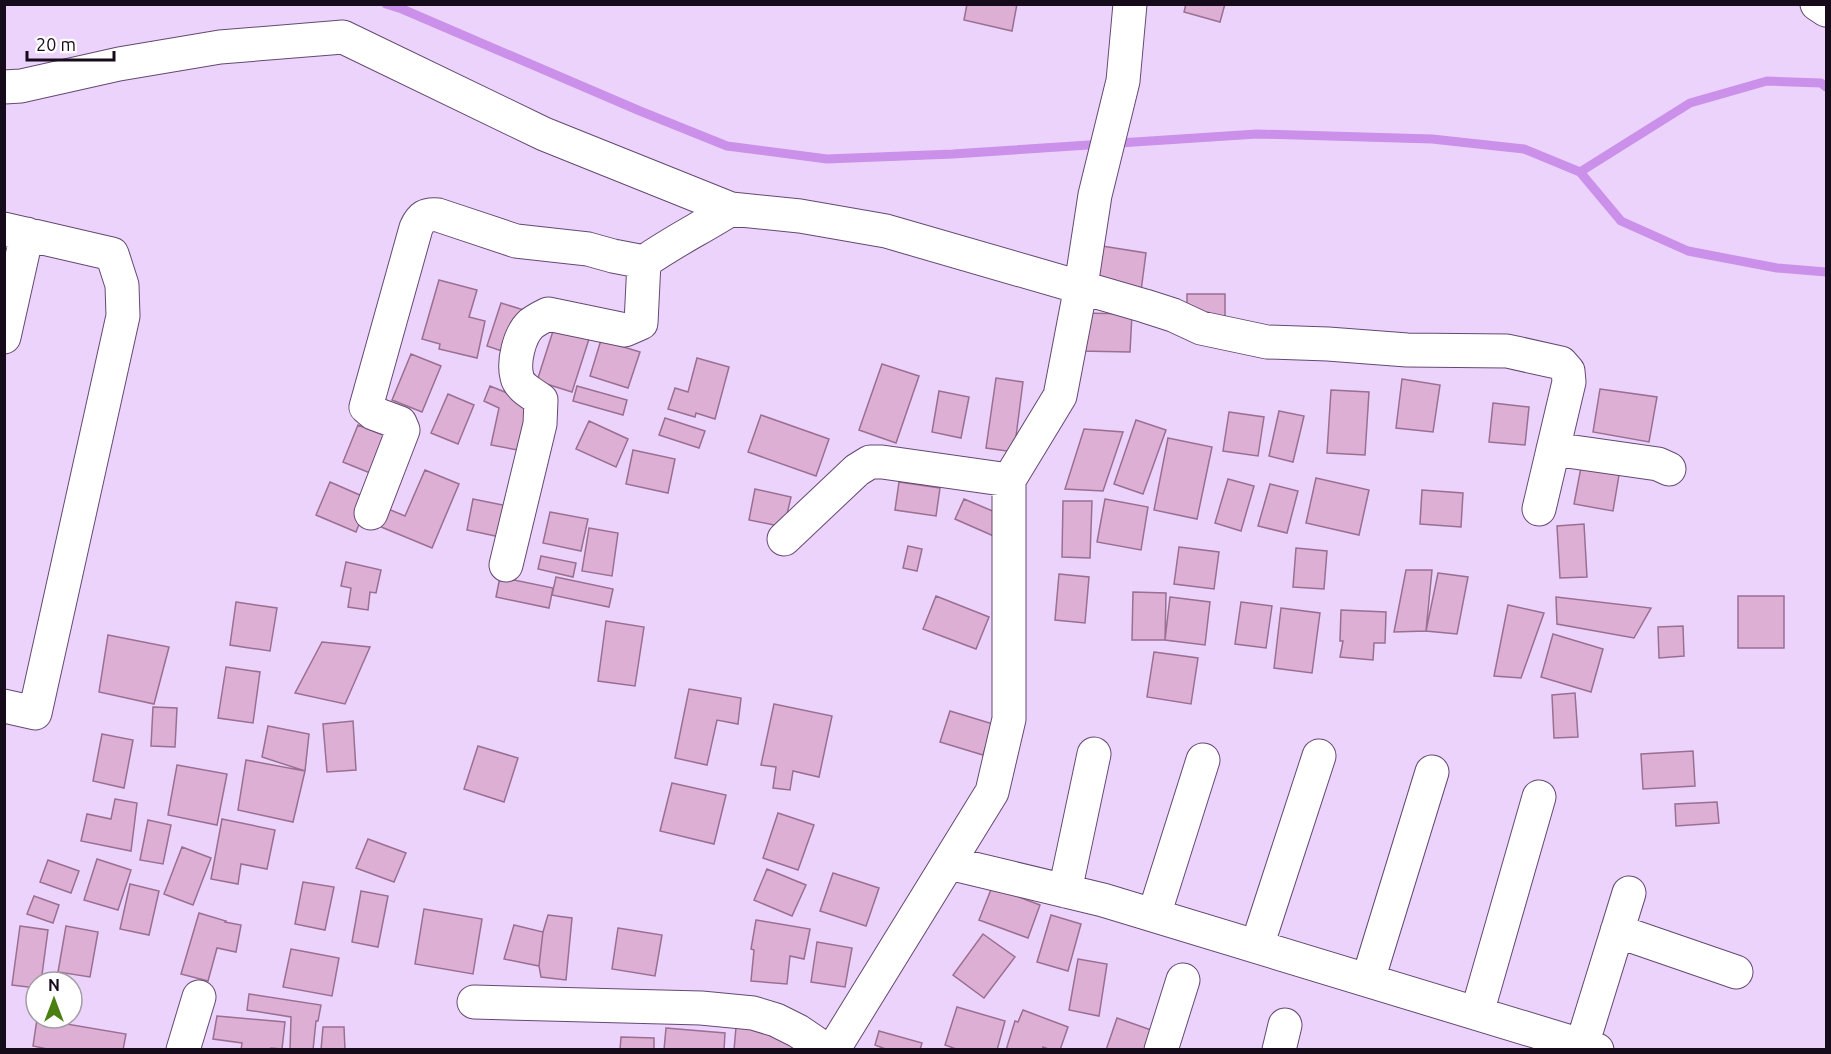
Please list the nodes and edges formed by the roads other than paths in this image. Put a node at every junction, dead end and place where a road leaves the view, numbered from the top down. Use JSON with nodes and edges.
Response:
{"nodes":[{"id":1,"x":1130,"y":4,"type":"edge"},
{"id":2,"x":1817,"y":4,"type":"edge"},
{"id":3,"x":1827,"y":10,"type":"edge"},
{"id":4,"x":4,"y":87,"type":"edge"},
{"id":5,"x":731,"y":209,"type":"junction"},
{"id":6,"x":16,"y":232,"type":"edge"},
{"id":7,"x":644,"y":262,"type":"junction"},
{"id":8,"x":1081,"y":286,"type":"junction"},
{"id":9,"x":4,"y":337,"type":"edge"},
{"id":10,"x":1553,"y":449,"type":"junction"},
{"id":11,"x":1670,"y":469,"type":"dead end"},
{"id":12,"x":1009,"y":480,"type":"junction"},
{"id":13,"x":1539,"y":509,"type":"dead end"},
{"id":14,"x":371,"y":513,"type":"dead end"},
{"id":15,"x":784,"y":539,"type":"dead end"},
{"id":16,"x":506,"y":565,"type":"dead end"},
{"id":17,"x":4,"y":706,"type":"edge"},
{"id":18,"x":1094,"y":754,"type":"dead end"},
{"id":19,"x":1319,"y":756,"type":"dead end"},
{"id":20,"x":1203,"y":760,"type":"dead end"},
{"id":21,"x":1432,"y":772,"type":"dead end"},
{"id":22,"x":1539,"y":797,"type":"dead end"},
{"id":23,"x":949,"y":863,"type":"junction"},
{"id":24,"x":1065,"y":891,"type":"junction"},
{"id":25,"x":1629,"y":893,"type":"dead end"},
{"id":26,"x":1154,"y":915,"type":"junction"},
{"id":27,"x":1617,"y":931,"type":"junction"},
{"id":28,"x":1257,"y":946,"type":"junction"},
{"id":29,"x":1736,"y":972,"type":"dead end"},
{"id":30,"x":1183,"y":980,"type":"dead end"},
{"id":31,"x":1368,"y":980,"type":"junction"},
{"id":32,"x":199,"y":997,"type":"dead end"},
{"id":33,"x":474,"y":1002,"type":"dead end"},
{"id":34,"x":1478,"y":1013,"type":"junction"},
{"id":35,"x":1589,"y":1047,"type":"edge"},
{"id":36,"x":183,"y":1050,"type":"edge"},
{"id":37,"x":826,"y":1050,"type":"edge"},
{"id":38,"x":833,"y":1050,"type":"edge"},
{"id":39,"x":1161,"y":1050,"type":"edge"}],
"edges":[{"from":1,"to":8,"type":"street"},
{"from":2,"to":3,"type":"street"},
{"from":4,"to":5,"type":"street"},
{"from":5,"to":7,"type":"street"},
{"from":5,"to":8,"type":"street"},
{"from":6,"to":9,"type":"street"},
{"from":6,"to":17,"type":"street"},
{"from":7,"to":14,"type":"street"},
{"from":7,"to":16,"type":"street"},
{"from":8,"to":10,"type":"street"},
{"from":8,"to":12,"type":"street"},
{"from":10,"to":11,"type":"street"},
{"from":10,"to":13,"type":"street"},
{"from":12,"to":15,"type":"street"},
{"from":12,"to":23,"type":"street"},
{"from":18,"to":24,"type":"street"},
{"from":19,"to":28,"type":"street"},
{"from":20,"to":26,"type":"street"},
{"from":21,"to":31,"type":"street"},
{"from":22,"to":34,"type":"street"},
{"from":23,"to":24,"type":"street"},
{"from":23,"to":38,"type":"street"},
{"from":24,"to":26,"type":"street"},
{"from":25,"to":27,"type":"street"},
{"from":26,"to":28,"type":"street"},
{"from":27,"to":29,"type":"street"},
{"from":27,"to":35,"type":"street"},
{"from":28,"to":31,"type":"street"},
{"from":30,"to":39,"type":"street"},
{"from":31,"to":34,"type":"street"},
{"from":32,"to":36,"type":"street"},
{"from":33,"to":37,"type":"street"},
{"from":34,"to":35,"type":"street"}]}
